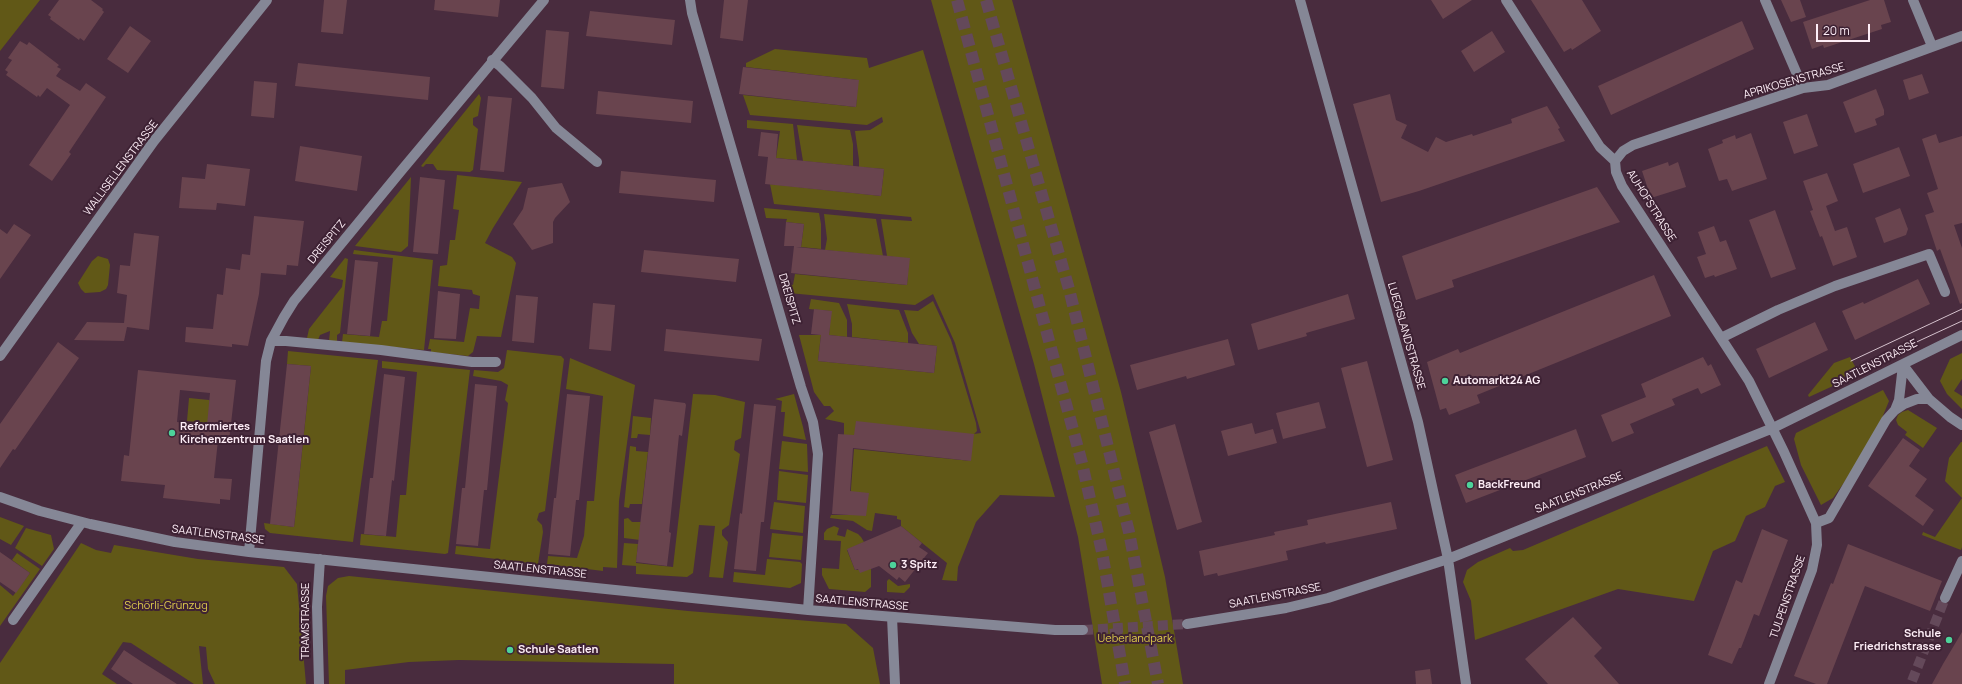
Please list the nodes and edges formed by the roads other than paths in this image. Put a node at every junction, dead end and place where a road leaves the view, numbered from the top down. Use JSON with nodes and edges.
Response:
{"nodes":[{"id":1,"x":268,"y":0,"type":"edge"},
{"id":2,"x":544,"y":0,"type":"edge"},
{"id":3,"x":690,"y":0,"type":"edge"},
{"id":4,"x":1300,"y":0,"type":"edge"},
{"id":5,"x":1506,"y":0,"type":"edge"},
{"id":6,"x":1765,"y":0,"type":"edge"},
{"id":7,"x":1913,"y":0,"type":"edge"},
{"id":8,"x":1962,"y":36,"type":"edge"},
{"id":9,"x":1932,"y":46,"type":"junction"},
{"id":10,"x":492,"y":60,"type":"junction"},
{"id":11,"x":1803,"y":88,"type":"junction"},
{"id":12,"x":1614,"y":161,"type":"junction"},
{"id":13,"x":597,"y":162,"type":"dead end"},
{"id":14,"x":1945,"y":292,"type":"dead end"},
{"id":15,"x":1962,"y":335,"type":"edge"},
{"id":16,"x":1721,"y":338,"type":"junction"},
{"id":17,"x":271,"y":341,"type":"junction"},
{"id":18,"x":0,"y":356,"type":"edge"},
{"id":19,"x":496,"y":362,"type":"dead end"},
{"id":20,"x":1903,"y":365,"type":"junction"},
{"id":21,"x":1929,"y":399,"type":"junction"},
{"id":22,"x":1894,"y":410,"type":"junction"},
{"id":23,"x":1962,"y":425,"type":"edge"},
{"id":24,"x":1773,"y":428,"type":"junction"},
{"id":25,"x":0,"y":497,"type":"edge"},
{"id":26,"x":82,"y":522,"type":"junction"},
{"id":27,"x":1816,"y":523,"type":"junction"},
{"id":28,"x":249,"y":552,"type":"junction"},
{"id":29,"x":320,"y":559,"type":"junction"},
{"id":30,"x":1448,"y":559,"type":"junction"},
{"id":31,"x":1962,"y":561,"type":"edge"},
{"id":32,"x":1945,"y":598,"type":"tunnel mouth"},
{"id":33,"x":808,"y":610,"type":"junction"},
{"id":34,"x":892,"y":617,"type":"junction"},
{"id":35,"x":13,"y":620,"type":"dead end"},
{"id":36,"x":1187,"y":624,"type":"tunnel mouth"},
{"id":37,"x":1083,"y":630,"type":"tunnel mouth"},
{"id":38,"x":319,"y":684,"type":"edge"},
{"id":39,"x":895,"y":684,"type":"edge"},
{"id":40,"x":1466,"y":684,"type":"edge"},
{"id":41,"x":1769,"y":684,"type":"edge"}],
"edges":[{"from":1,"to":18,"type":"street","name":"WALLISELLENSTRASSE"},
{"from":2,"to":10,"type":"street","name":"DREISPITZ"},
{"from":3,"to":33,"type":"street","name":"DREISPITZ"},
{"from":4,"to":30,"type":"street","name":"LUEGISLANDSTRASSE"},
{"from":5,"to":12,"type":"street","name":"AUHOFSTRASSE"},
{"from":6,"to":11,"type":"street"},
{"from":7,"to":9,"type":"street"},
{"from":8,"to":9,"type":"street","name":"APRIKOSENSTRASSE"},
{"from":9,"to":11,"type":"street","name":"APRIKOSENSTRASSE"},
{"from":10,"to":13,"type":"street"},
{"from":10,"to":17,"type":"street","name":"DREISPITZ"},
{"from":11,"to":12,"type":"street","name":"APRIKOSENSTRASSE"},
{"from":12,"to":16,"type":"street","name":"AUHOFSTRASSE"},
{"from":14,"to":16,"type":"street"},
{"from":15,"to":20,"type":"street","name":"SAATLENSTRASSE"},
{"from":16,"to":24,"type":"street","name":"AUHOFSTRASSE"},
{"from":17,"to":19,"type":"street"},
{"from":17,"to":28,"type":"street","name":"DREISPITZ"},
{"from":20,"to":21,"type":"street"},
{"from":20,"to":22,"type":"street"},
{"from":20,"to":24,"type":"street","name":"SAATLENSTRASSE"},
{"from":21,"to":22,"type":"street"},
{"from":21,"to":23,"type":"street"},
{"from":22,"to":27,"type":"street"},
{"from":24,"to":27,"type":"street","name":"TULPENSTRASSE"},
{"from":24,"to":30,"type":"street","name":"SAATLENSTRASSE"},
{"from":25,"to":26,"type":"street","name":"SAATLENSTRASSE"},
{"from":26,"to":28,"type":"street","name":"SAATLENSTRASSE"},
{"from":26,"to":35,"type":"street"},
{"from":27,"to":41,"type":"street","name":"TULPENSTRASSE"},
{"from":28,"to":29,"type":"street","name":"SAATLENSTRASSE"},
{"from":29,"to":33,"type":"street","name":"SAATLENSTRASSE"},
{"from":29,"to":38,"type":"street","name":"TRAMSTRASSE"},
{"from":30,"to":36,"type":"street","name":"SAATLENSTRASSE"},
{"from":30,"to":40,"type":"street","name":"LUEGISLANDSTRASSE"},
{"from":31,"to":32,"type":"street"},
{"from":33,"to":34,"type":"street","name":"SAATLENSTRASSE"},
{"from":34,"to":37,"type":"street","name":"SAATLENSTRASSE"},
{"from":34,"to":39,"type":"street"}]}
